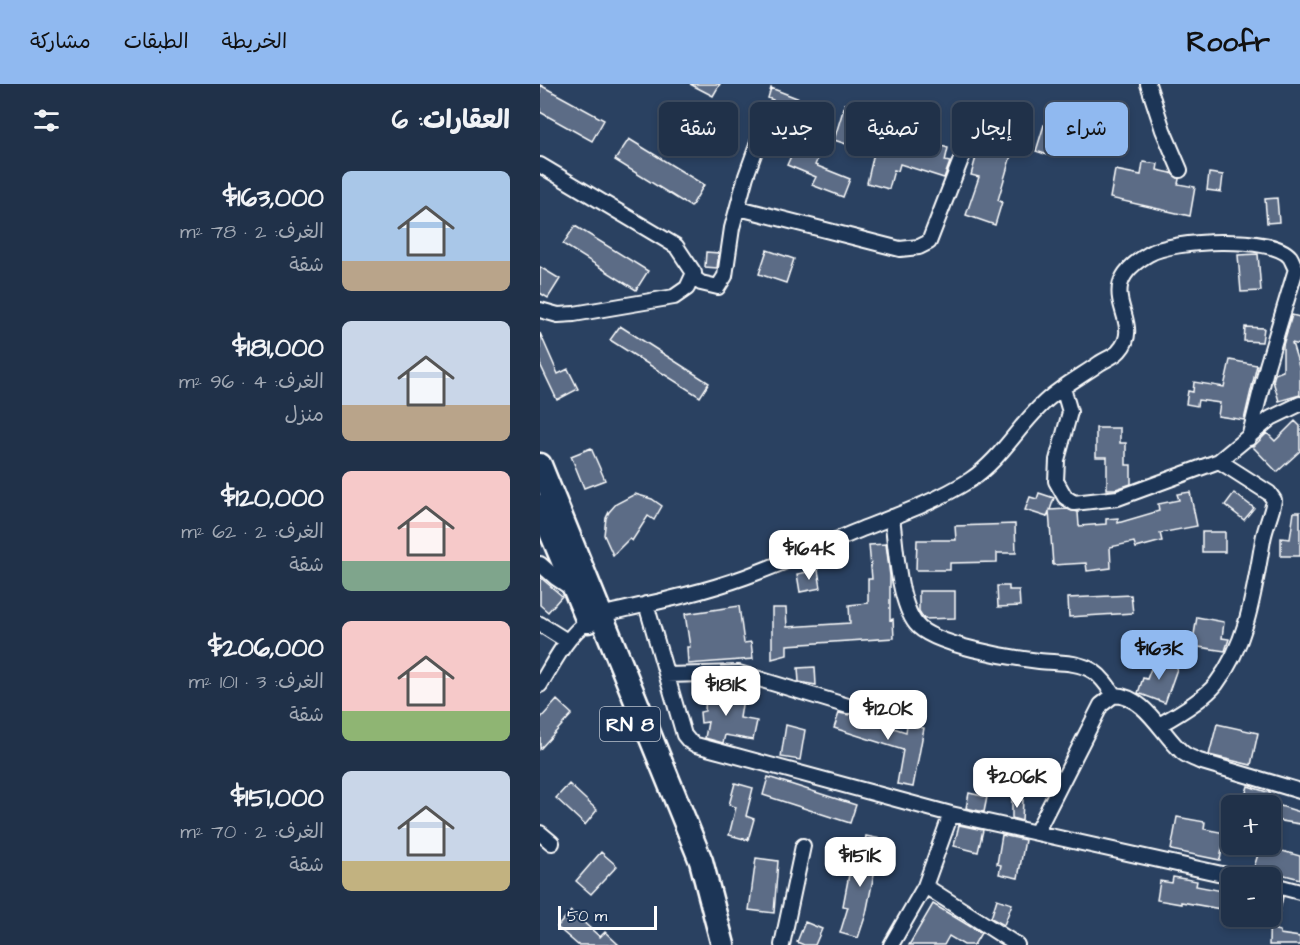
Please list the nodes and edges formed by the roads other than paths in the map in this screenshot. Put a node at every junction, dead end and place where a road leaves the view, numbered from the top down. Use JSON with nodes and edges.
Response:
{"nodes":[{"id":1,"x":1148,"y":84,"type":"edge"},
{"id":2,"x":753,"y":156,"type":"edge"},
{"id":3,"x":962,"y":156,"type":"edge"},
{"id":4,"x":540,"y":165,"type":"edge"},
{"id":5,"x":1180,"y":170,"type":"dead end"},
{"id":6,"x":739,"y":208,"type":"junction"},
{"id":7,"x":694,"y":273,"type":"junction"},
{"id":8,"x":540,"y":310,"type":"edge"},
{"id":9,"x":1063,"y":388,"type":"junction"},
{"id":10,"x":1300,"y":404,"type":"edge"},
{"id":11,"x":1249,"y":438,"type":"junction"},
{"id":12,"x":1219,"y":461,"type":"junction"},
{"id":13,"x":540,"y":465,"type":"edge"},
{"id":14,"x":540,"y":506,"type":"edge"},
{"id":15,"x":892,"y":517,"type":"junction"},
{"id":16,"x":540,"y":564,"type":"edge"},
{"id":17,"x":574,"y":590,"type":"junction"},
{"id":18,"x":646,"y":604,"type":"junction"},
{"id":19,"x":594,"y":617,"type":"junction"},
{"id":20,"x":540,"y":624,"type":"edge"},
{"id":21,"x":567,"y":641,"type":"junction"},
{"id":22,"x":666,"y":675,"type":"junction"},
{"id":23,"x":540,"y":685,"type":"edge"},
{"id":24,"x":1114,"y":695,"type":"junction"},
{"id":25,"x":848,"y":706,"type":"dead end"},
{"id":26,"x":1160,"y":725,"type":"junction"},
{"id":27,"x":1300,"y":790,"type":"edge"},
{"id":28,"x":951,"y":814,"type":"junction"},
{"id":29,"x":1037,"y":831,"type":"junction"},
{"id":30,"x":540,"y":833,"type":"edge"},
{"id":31,"x":552,"y":843,"type":"dead end"},
{"id":32,"x":803,"y":846,"type":"dead end"},
{"id":33,"x":1221,"y":874,"type":"edge"},
{"id":34,"x":925,"y":886,"type":"junction"},
{"id":35,"x":1281,"y":888,"type":"edge"},
{"id":36,"x":1300,"y":892,"type":"edge"},
{"id":37,"x":709,"y":945,"type":"edge"},
{"id":38,"x":723,"y":945,"type":"edge"},
{"id":39,"x":782,"y":945,"type":"edge"},
{"id":40,"x":891,"y":945,"type":"edge"},
{"id":41,"x":1017,"y":945,"type":"edge"}],
"edges":[{"from":1,"to":5,"type":"street"},
{"from":2,"to":6,"type":"street"},
{"from":3,"to":6,"type":"street"},
{"from":4,"to":7,"type":"street"},
{"from":6,"to":7,"type":"street"},
{"from":7,"to":8,"type":"street"},
{"from":9,"to":11,"type":"street"},
{"from":9,"to":12,"type":"street"},
{"from":9,"to":15,"type":"street"},
{"from":10,"to":11,"type":"street"},
{"from":11,"to":12,"type":"street"},
{"from":12,"to":26,"type":"street"},
{"from":13,"to":19,"type":"highway","number":"RN 8"},
{"from":14,"to":17,"type":"highway","number":"RN 8"},
{"from":15,"to":18,"type":"street"},
{"from":15,"to":24,"type":"street"},
{"from":16,"to":17,"type":"street"},
{"from":17,"to":19,"type":"highway","number":"RN 8"},
{"from":18,"to":19,"type":"street"},
{"from":18,"to":22,"type":"street"},
{"from":19,"to":21,"type":"street"},
{"from":19,"to":37,"type":"highway","number":"RN 8"},
{"from":19,"to":38,"type":"highway","number":"RN 8"},
{"from":20,"to":21,"type":"street"},
{"from":21,"to":23,"type":"street"},
{"from":22,"to":25,"type":"street"},
{"from":22,"to":28,"type":"street"},
{"from":24,"to":26,"type":"street"},
{"from":24,"to":29,"type":"street"},
{"from":26,"to":27,"type":"street"},
{"from":28,"to":29,"type":"street"},
{"from":28,"to":34,"type":"street"},
{"from":29,"to":33,"type":"street"},
{"from":30,"to":31,"type":"street"},
{"from":32,"to":39,"type":"street"},
{"from":34,"to":40,"type":"street"},
{"from":34,"to":41,"type":"street"},
{"from":35,"to":36,"type":"street"}]}
